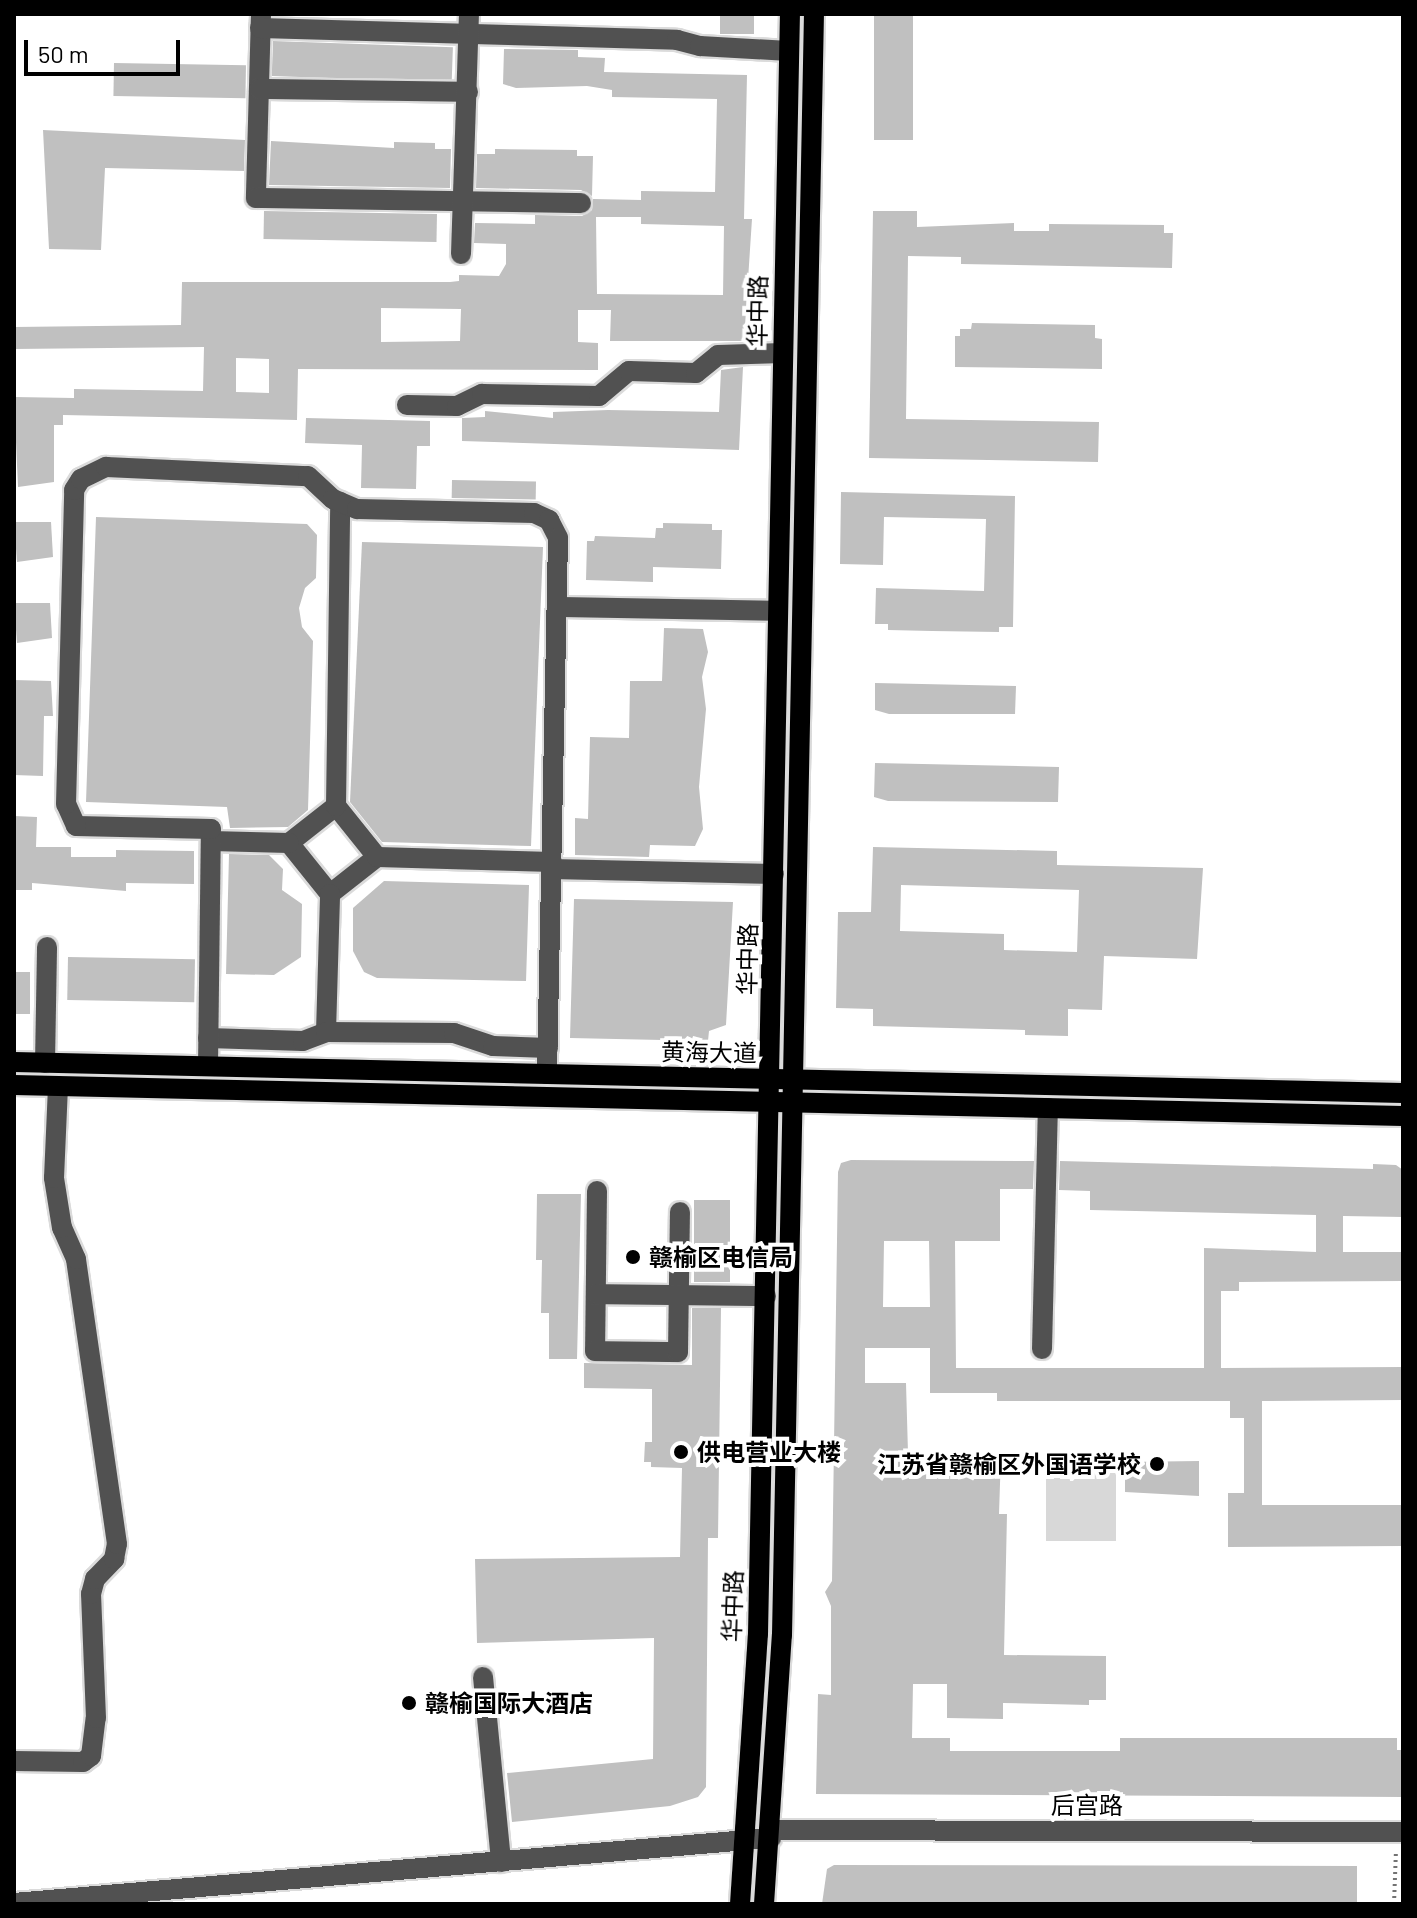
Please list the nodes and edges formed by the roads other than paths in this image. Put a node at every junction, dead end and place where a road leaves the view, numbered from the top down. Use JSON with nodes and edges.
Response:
{"nodes":[{"id":1,"x":790,"y":14,"type":"edge"},
{"id":2,"x":814,"y":14,"type":"edge"},
{"id":3,"x":260,"y":21,"type":"edge"},
{"id":4,"x":469,"y":24,"type":"edge"},
{"id":5,"x":789,"y":51,"type":"junction"},
{"id":6,"x":259,"y":89,"type":"junction"},
{"id":7,"x":468,"y":92,"type":"junction"},
{"id":8,"x":462,"y":201,"type":"junction"},
{"id":9,"x":581,"y":203,"type":"dead end"},
{"id":10,"x":461,"y":254,"type":"dead end"},
{"id":11,"x":783,"y":353,"type":"junction"},
{"id":12,"x":407,"y":405,"type":"dead end"},
{"id":13,"x":340,"y":502,"type":"junction"},
{"id":14,"x":557,"y":607,"type":"junction"},
{"id":15,"x":777,"y":611,"type":"junction"},
{"id":16,"x":336,"y":806,"type":"junction"},
{"id":17,"x":211,"y":841,"type":"junction"},
{"id":18,"x":289,"y":843,"type":"junction"},
{"id":19,"x":377,"y":857,"type":"junction"},
{"id":20,"x":552,"y":866,"type":"junction"},
{"id":21,"x":774,"y":874,"type":"junction"},
{"id":22,"x":330,"y":894,"type":"junction"},
{"id":23,"x":47,"y":947,"type":"dead end"},
{"id":24,"x":326,"y":1032,"type":"junction"},
{"id":25,"x":208,"y":1038,"type":"junction"},
{"id":26,"x":548,"y":1048,"type":"junction"},
{"id":27,"x":14,"y":1062,"type":"edge"},
{"id":28,"x":45,"y":1063,"type":"junction"},
{"id":29,"x":208,"y":1066,"type":"junction"},
{"id":30,"x":547,"y":1074,"type":"junction"},
{"id":31,"x":770,"y":1079,"type":"junction"},
{"id":32,"x":794,"y":1080,"type":"junction"},
{"id":33,"x":14,"y":1085,"type":"edge"},
{"id":34,"x":58,"y":1086,"type":"junction"},
{"id":35,"x":1403,"y":1093,"type":"edge"},
{"id":36,"x":770,"y":1102,"type":"junction"},
{"id":37,"x":794,"y":1102,"type":"junction"},
{"id":38,"x":1048,"y":1108,"type":"junction"},
{"id":39,"x":1403,"y":1116,"type":"edge"},
{"id":40,"x":597,"y":1191,"type":"dead end"},
{"id":41,"x":680,"y":1212,"type":"dead end"},
{"id":42,"x":596,"y":1294,"type":"junction"},
{"id":43,"x":679,"y":1295,"type":"junction"},
{"id":44,"x":766,"y":1296,"type":"junction"},
{"id":45,"x":1042,"y":1349,"type":"dead end"},
{"id":46,"x":483,"y":1677,"type":"dead end"},
{"id":47,"x":14,"y":1761,"type":"edge"},
{"id":48,"x":1400,"y":1832,"type":"edge"},
{"id":49,"x":771,"y":1834,"type":"junction"},
{"id":50,"x":747,"y":1840,"type":"junction"},
{"id":51,"x":501,"y":1862,"type":"junction"},
{"id":52,"x":14,"y":1903,"type":"edge"},
{"id":53,"x":740,"y":1904,"type":"edge"},
{"id":54,"x":764,"y":1904,"type":"edge"}],
"edges":[{"from":1,"to":5,"type":"main road","name":"华中路"},
{"from":2,"to":32,"type":"main road","name":"华中路"},
{"from":3,"to":4,"type":"street"},
{"from":3,"to":6,"type":"street"},
{"from":4,"to":5,"type":"street"},
{"from":4,"to":7,"type":"street"},
{"from":5,"to":11,"type":"main road","name":"华中路"},
{"from":6,"to":7,"type":"street"},
{"from":6,"to":8,"type":"street"},
{"from":7,"to":8,"type":"street"},
{"from":8,"to":9,"type":"street"},
{"from":8,"to":10,"type":"street"},
{"from":11,"to":12,"type":"street"},
{"from":11,"to":15,"type":"main road","name":"华中路"},
{"from":13,"to":14,"type":"street"},
{"from":13,"to":16,"type":"street"},
{"from":13,"to":17,"type":"street"},
{"from":14,"to":15,"type":"street"},
{"from":14,"to":20,"type":"street"},
{"from":15,"to":21,"type":"main road","name":"华中路"},
{"from":16,"to":18,"type":"street"},
{"from":16,"to":19,"type":"street"},
{"from":17,"to":18,"type":"street"},
{"from":17,"to":25,"type":"street"},
{"from":18,"to":22,"type":"street"},
{"from":19,"to":20,"type":"street"},
{"from":19,"to":22,"type":"street"},
{"from":20,"to":21,"type":"street"},
{"from":20,"to":26,"type":"street"},
{"from":21,"to":31,"type":"main road","name":"华中路"},
{"from":22,"to":24,"type":"street"},
{"from":23,"to":28,"type":"street"},
{"from":24,"to":25,"type":"street"},
{"from":24,"to":26,"type":"street"},
{"from":25,"to":29,"type":"street"},
{"from":26,"to":30,"type":"street"},
{"from":27,"to":28,"type":"main road","name":"黄海大道"},
{"from":28,"to":29,"type":"main road","name":"黄海大道"},
{"from":29,"to":30,"type":"main road","name":"黄海大道"},
{"from":30,"to":31,"type":"main road","name":"黄海大道"},
{"from":31,"to":32,"type":"main road","name":"黄海大道"},
{"from":31,"to":36,"type":"main road","name":"华中路"},
{"from":32,"to":35,"type":"main road","name":"黄海大道"},
{"from":32,"to":37,"type":"main road","name":"华中路"},
{"from":33,"to":34,"type":"main road","name":"黄海大道"},
{"from":34,"to":36,"type":"main road","name":"黄海大道"},
{"from":34,"to":47,"type":"street"},
{"from":36,"to":37,"type":"main road","name":"黄海大道"},
{"from":36,"to":44,"type":"main road","name":"华中路"},
{"from":37,"to":38,"type":"main road","name":"黄海大道"},
{"from":37,"to":49,"type":"main road","name":"华中路"},
{"from":38,"to":39,"type":"main road","name":"黄海大道"},
{"from":38,"to":45,"type":"street"},
{"from":40,"to":42,"type":"street"},
{"from":41,"to":43,"type":"street"},
{"from":42,"to":43,"type":"street"},
{"from":42,"to":43,"type":"street"},
{"from":43,"to":44,"type":"street"},
{"from":44,"to":50,"type":"main road","name":"华中路"},
{"from":46,"to":51,"type":"street"},
{"from":48,"to":49,"type":"street","name":"后宫路"},
{"from":49,"to":50,"type":"street","name":"后宫路"},
{"from":49,"to":54,"type":"main road","name":"华中路"},
{"from":50,"to":51,"type":"street","name":"后宫路"},
{"from":50,"to":53,"type":"main road","name":"华中路"},
{"from":51,"to":52,"type":"street","name":"后宫路"}]}
